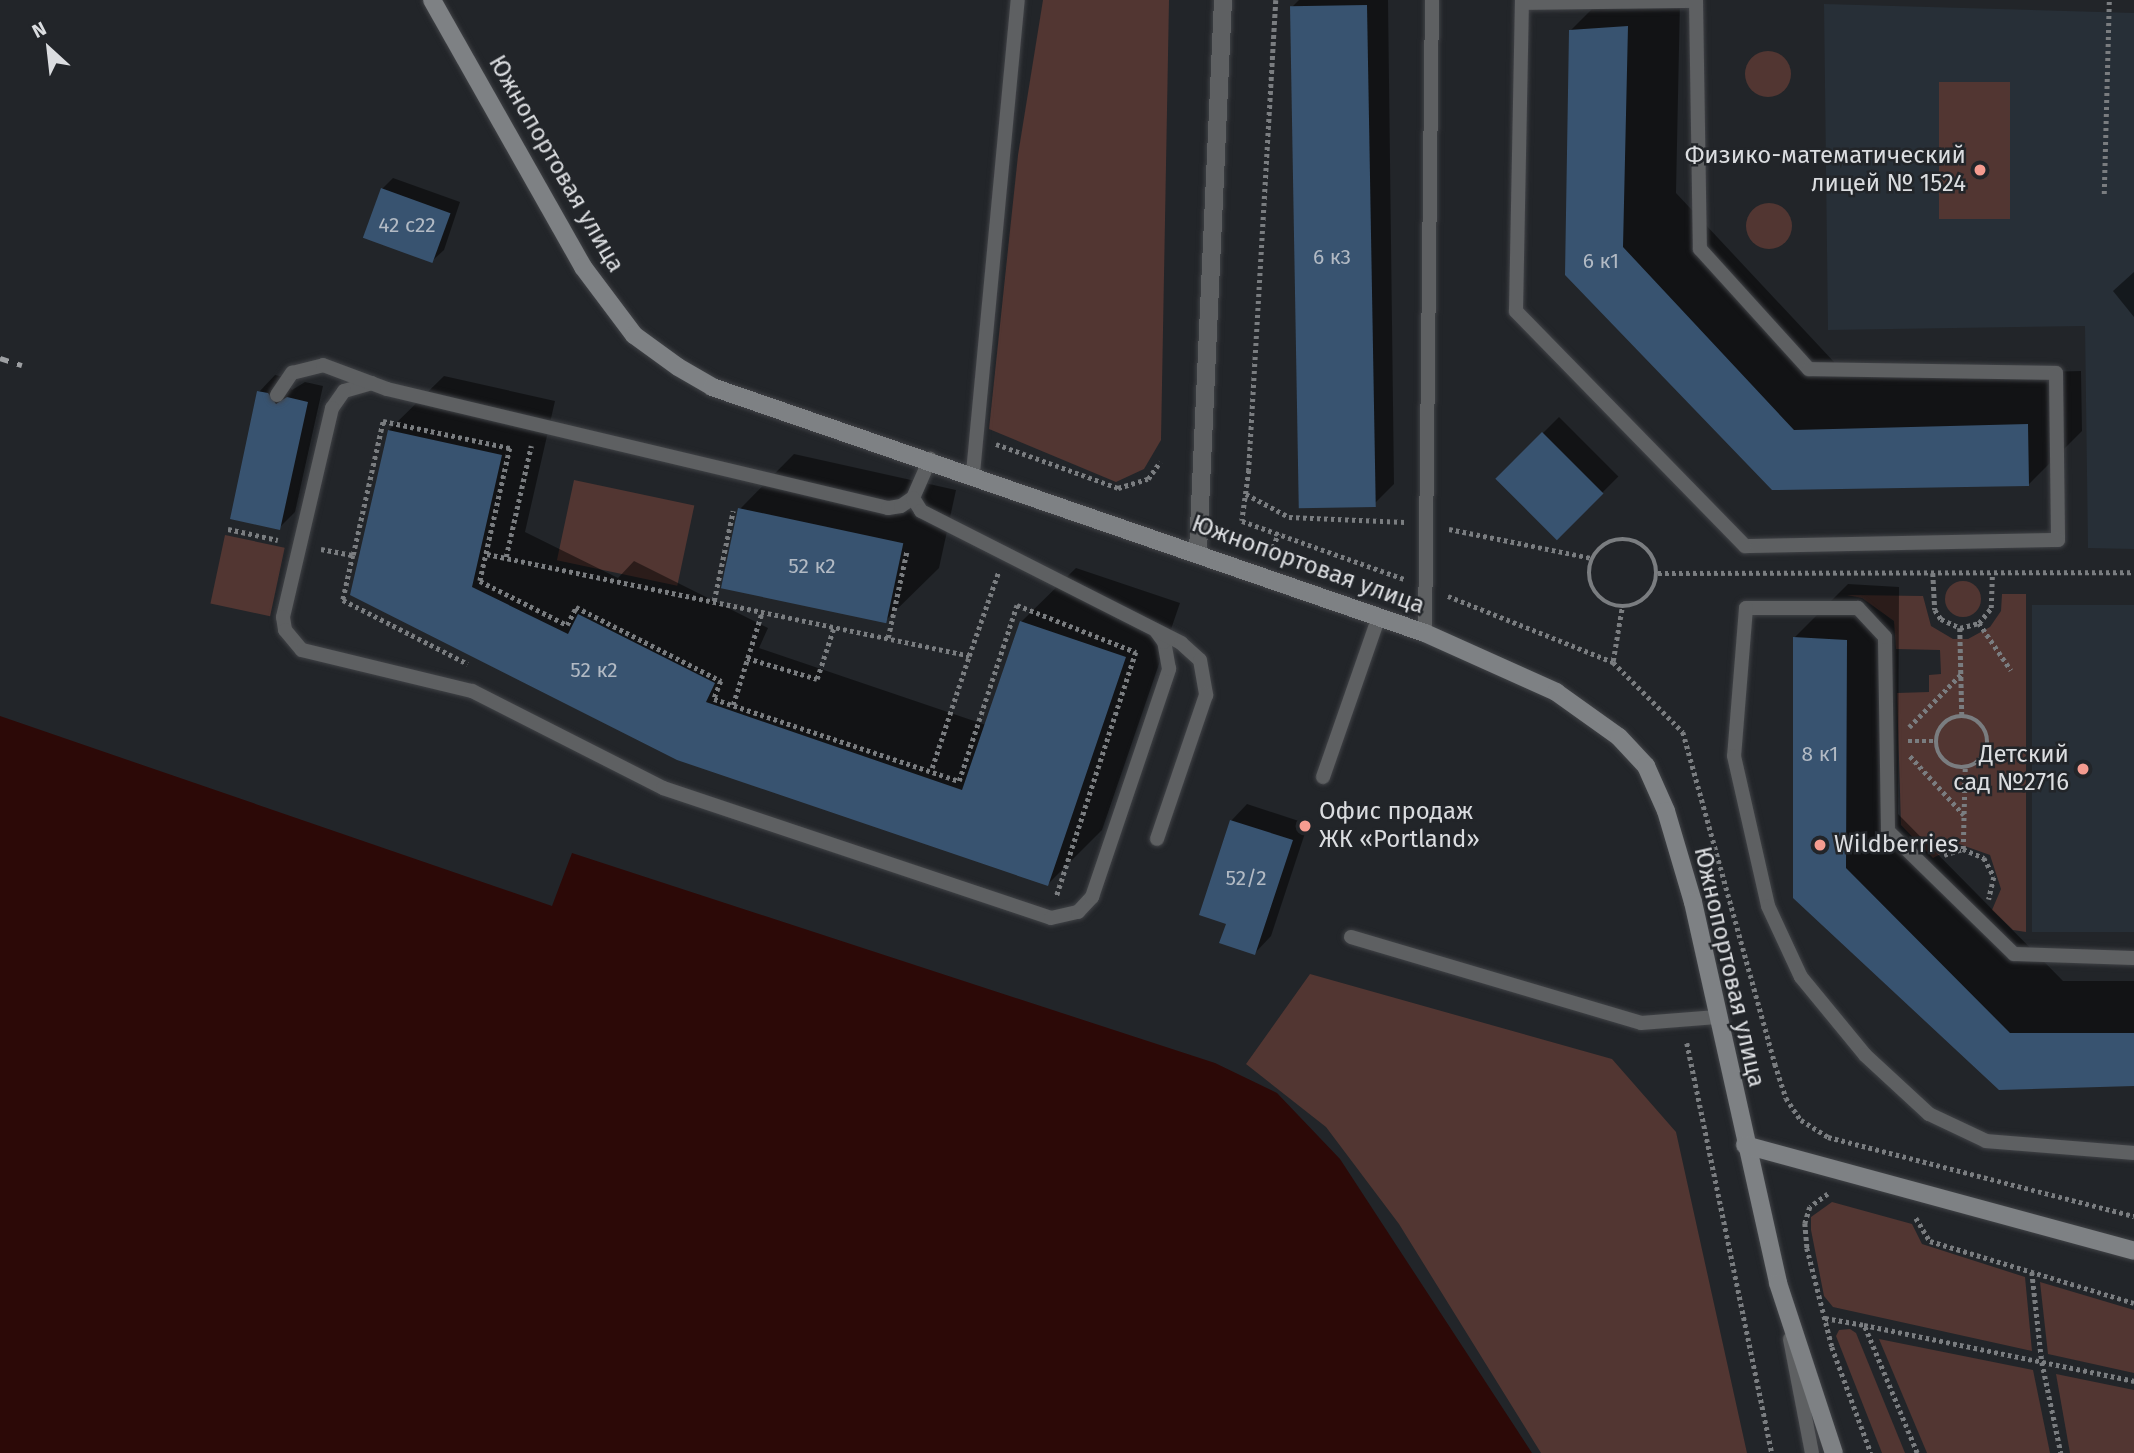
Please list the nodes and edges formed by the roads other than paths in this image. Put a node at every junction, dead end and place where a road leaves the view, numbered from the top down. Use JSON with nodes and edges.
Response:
{"nodes":[{"id":1,"x":432,"y":0,"type":"edge"},
{"id":2,"x":1018,"y":0,"type":"edge"},
{"id":3,"x":1223,"y":0,"type":"edge"},
{"id":4,"x":1432,"y":0,"type":"edge"},
{"id":5,"x":1522,"y":1,"type":"edge"},
{"id":6,"x":372,"y":383,"type":"junction"},
{"id":7,"x":277,"y":395,"type":"dead end"},
{"id":8,"x":930,"y":459,"type":"junction"},
{"id":9,"x":973,"y":473,"type":"junction"},
{"id":10,"x":913,"y":498,"type":"junction"},
{"id":11,"x":1198,"y":551,"type":"junction"},
{"id":12,"x":1379,"y":616,"type":"junction"},
{"id":13,"x":1156,"y":631,"type":"junction"},
{"id":14,"x":1424,"y":633,"type":"junction"},
{"id":15,"x":1323,"y":777,"type":"dead end"},
{"id":16,"x":1157,"y":839,"type":"dead end"},
{"id":17,"x":1351,"y":937,"type":"dead end"},
{"id":18,"x":2134,"y":958,"type":"edge"},
{"id":19,"x":1717,"y":1017,"type":"junction"},
{"id":20,"x":1745,"y":1145,"type":"junction"},
{"id":21,"x":2134,"y":1153,"type":"edge"},
{"id":22,"x":2134,"y":1251,"type":"edge"},
{"id":23,"x":1778,"y":1283,"type":"junction"},
{"id":24,"x":1812,"y":1453,"type":"edge"},
{"id":25,"x":1834,"y":1453,"type":"edge"}],
"edges":[{"from":1,"to":8,"type":"main road","name":"Южнопортовая улица"},
{"from":2,"to":9,"type":"lane"},
{"from":3,"to":11,"type":"street"},
{"from":4,"to":14,"type":"lane"},
{"from":5,"to":5,"type":"lane"},
{"from":6,"to":7,"type":"lane"},
{"from":6,"to":10,"type":"lane"},
{"from":6,"to":13,"type":"lane"},
{"from":8,"to":9,"type":"main road","name":"Южнопортовая улица"},
{"from":8,"to":10,"type":"lane"},
{"from":9,"to":11,"type":"main road","name":"Южнопортовая улица"},
{"from":10,"to":13,"type":"lane"},
{"from":11,"to":12,"type":"main road","name":"Южнопортовая улица"},
{"from":12,"to":14,"type":"main road","name":"Южнопортовая улица"},
{"from":12,"to":15,"type":"lane"},
{"from":13,"to":16,"type":"lane"},
{"from":14,"to":19,"type":"main road","name":"Южнопортовая улица"},
{"from":17,"to":19,"type":"lane"},
{"from":18,"to":21,"type":"lane"},
{"from":19,"to":20,"type":"main road","name":"Южнопортовая улица"},
{"from":20,"to":22,"type":"main road"},
{"from":20,"to":23,"type":"main road","name":"Южнопортовая улица"},
{"from":23,"to":24,"type":"lane"},
{"from":23,"to":25,"type":"main road","name":"Южнопортовая улица"}]}
